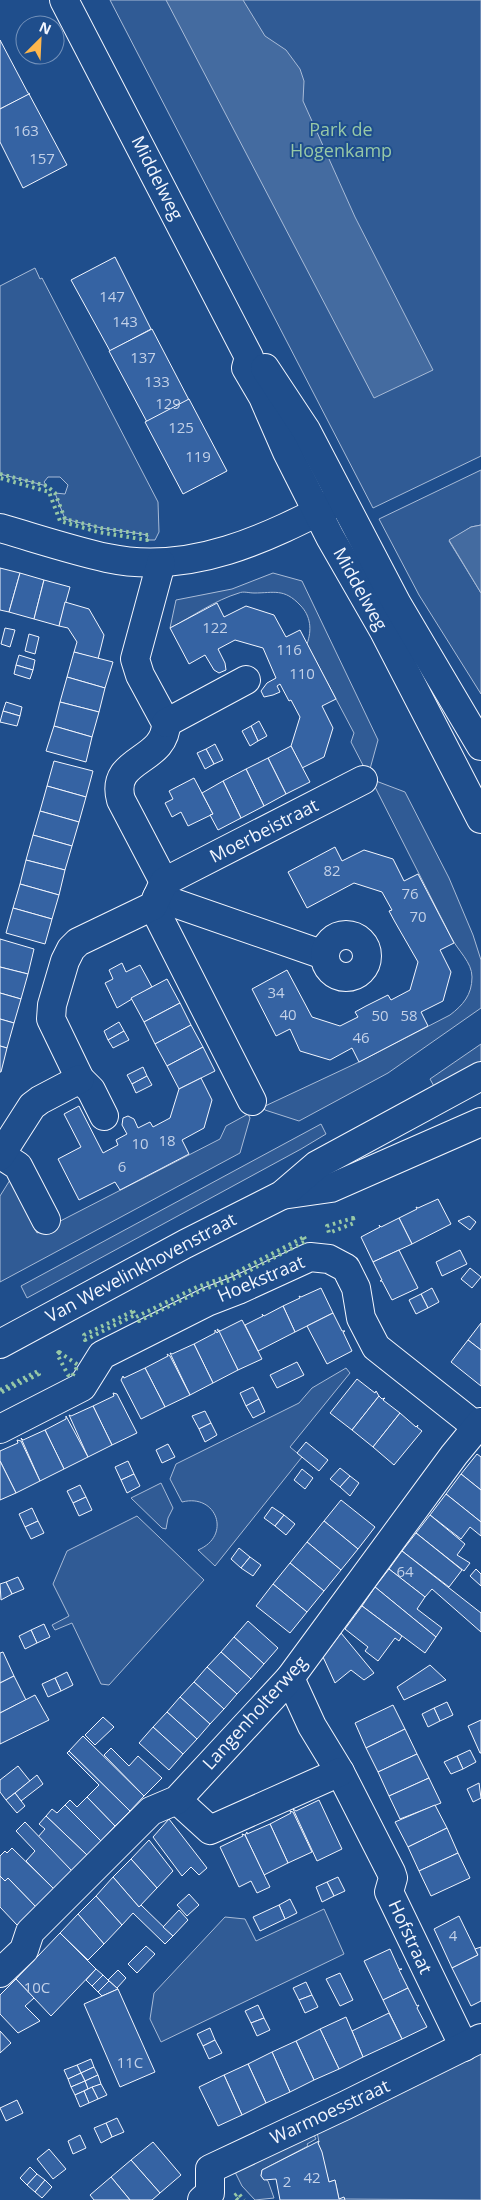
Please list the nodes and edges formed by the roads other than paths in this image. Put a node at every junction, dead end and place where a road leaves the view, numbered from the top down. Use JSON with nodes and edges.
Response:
{"nodes":[{"id":1,"x":64,"y":0,"type":"edge"},
{"id":2,"x":249,"y":357,"type":"junction"},
{"id":3,"x":342,"y":499,"type":"junction"},
{"id":4,"x":318,"y":512,"type":"junction"},
{"id":5,"x":0,"y":528,"type":"edge"},
{"id":6,"x":161,"y":563,"type":"junction"},
{"id":7,"x":246,"y":680,"type":"dead end"},
{"id":8,"x":166,"y":723,"type":"junction"},
{"id":9,"x":481,"y":746,"type":"edge"},
{"id":10,"x":363,"y":780,"type":"dead end"},
{"id":11,"x":481,"y":820,"type":"edge"},
{"id":12,"x":158,"y":895,"type":"junction"},
{"id":13,"x":324,"y":955,"type":"dead end"},
{"id":14,"x":481,"y":1076,"type":"edge"},
{"id":15,"x":80,"y":1079,"type":"junction"},
{"id":16,"x":252,"y":1101,"type":"dead end"},
{"id":17,"x":104,"y":1116,"type":"dead end"},
{"id":18,"x":481,"y":1122,"type":"edge"},
{"id":19,"x":0,"y":1156,"type":"edge"},
{"id":20,"x":282,"y":1195,"type":"junction"},
{"id":21,"x":46,"y":1220,"type":"dead end"},
{"id":22,"x":0,"y":1344,"type":"edge"},
{"id":23,"x":479,"y":1425,"type":"edge"},
{"id":24,"x":0,"y":1429,"type":"edge"},
{"id":25,"x":290,"y":1678,"type":"junction"},
{"id":26,"x":340,"y":1772,"type":"junction"},
{"id":27,"x":177,"y":1800,"type":"junction"},
{"id":28,"x":0,"y":1973,"type":"edge"},
{"id":29,"x":472,"y":2043,"type":"edge"},
{"id":30,"x":202,"y":2200,"type":"edge"}],
"edges":[{"from":1,"to":2,"type":"street","name":"Middelweg"},
{"from":2,"to":3,"type":"street","name":"Middelweg"},
{"from":2,"to":4,"type":"street","name":"Middelweg"},
{"from":3,"to":4,"type":"street"},
{"from":3,"to":9,"type":"street","name":"Middelweg"},
{"from":4,"to":6,"type":"street"},
{"from":4,"to":11,"type":"street","name":"Middelweg"},
{"from":5,"to":6,"type":"street"},
{"from":6,"to":8,"type":"street"},
{"from":7,"to":8,"type":"street"},
{"from":8,"to":12,"type":"street"},
{"from":10,"to":12,"type":"street","name":"Moerbeistraat"},
{"from":12,"to":13,"type":"street"},
{"from":12,"to":15,"type":"street","name":"Moerbeistraat"},
{"from":12,"to":16,"type":"street"},
{"from":14,"to":20,"type":"street","name":"Van Wevelinkhovenstraat"},
{"from":15,"to":17,"type":"street","name":"Moerbeistraat"},
{"from":15,"to":19,"type":"street"},
{"from":18,"to":20,"type":"street","name":"Van Wevelinkhovenstraat"},
{"from":19,"to":21,"type":"street"},
{"from":20,"to":22,"type":"street","name":"Van Wevelinkhovenstraat"},
{"from":23,"to":24,"type":"street","name":"Hoekstraat"},
{"from":23,"to":25,"type":"street","name":"Langenholterweg"},
{"from":25,"to":26,"type":"street","name":"Hofstraat"},
{"from":25,"to":27,"type":"street","name":"Langenholterweg"},
{"from":26,"to":27,"type":"street"},
{"from":26,"to":29,"type":"street","name":"Hofstraat"},
{"from":27,"to":28,"type":"street","name":"Langenholterweg"},
{"from":29,"to":30,"type":"street","name":"Warmoesstraat"}]}
